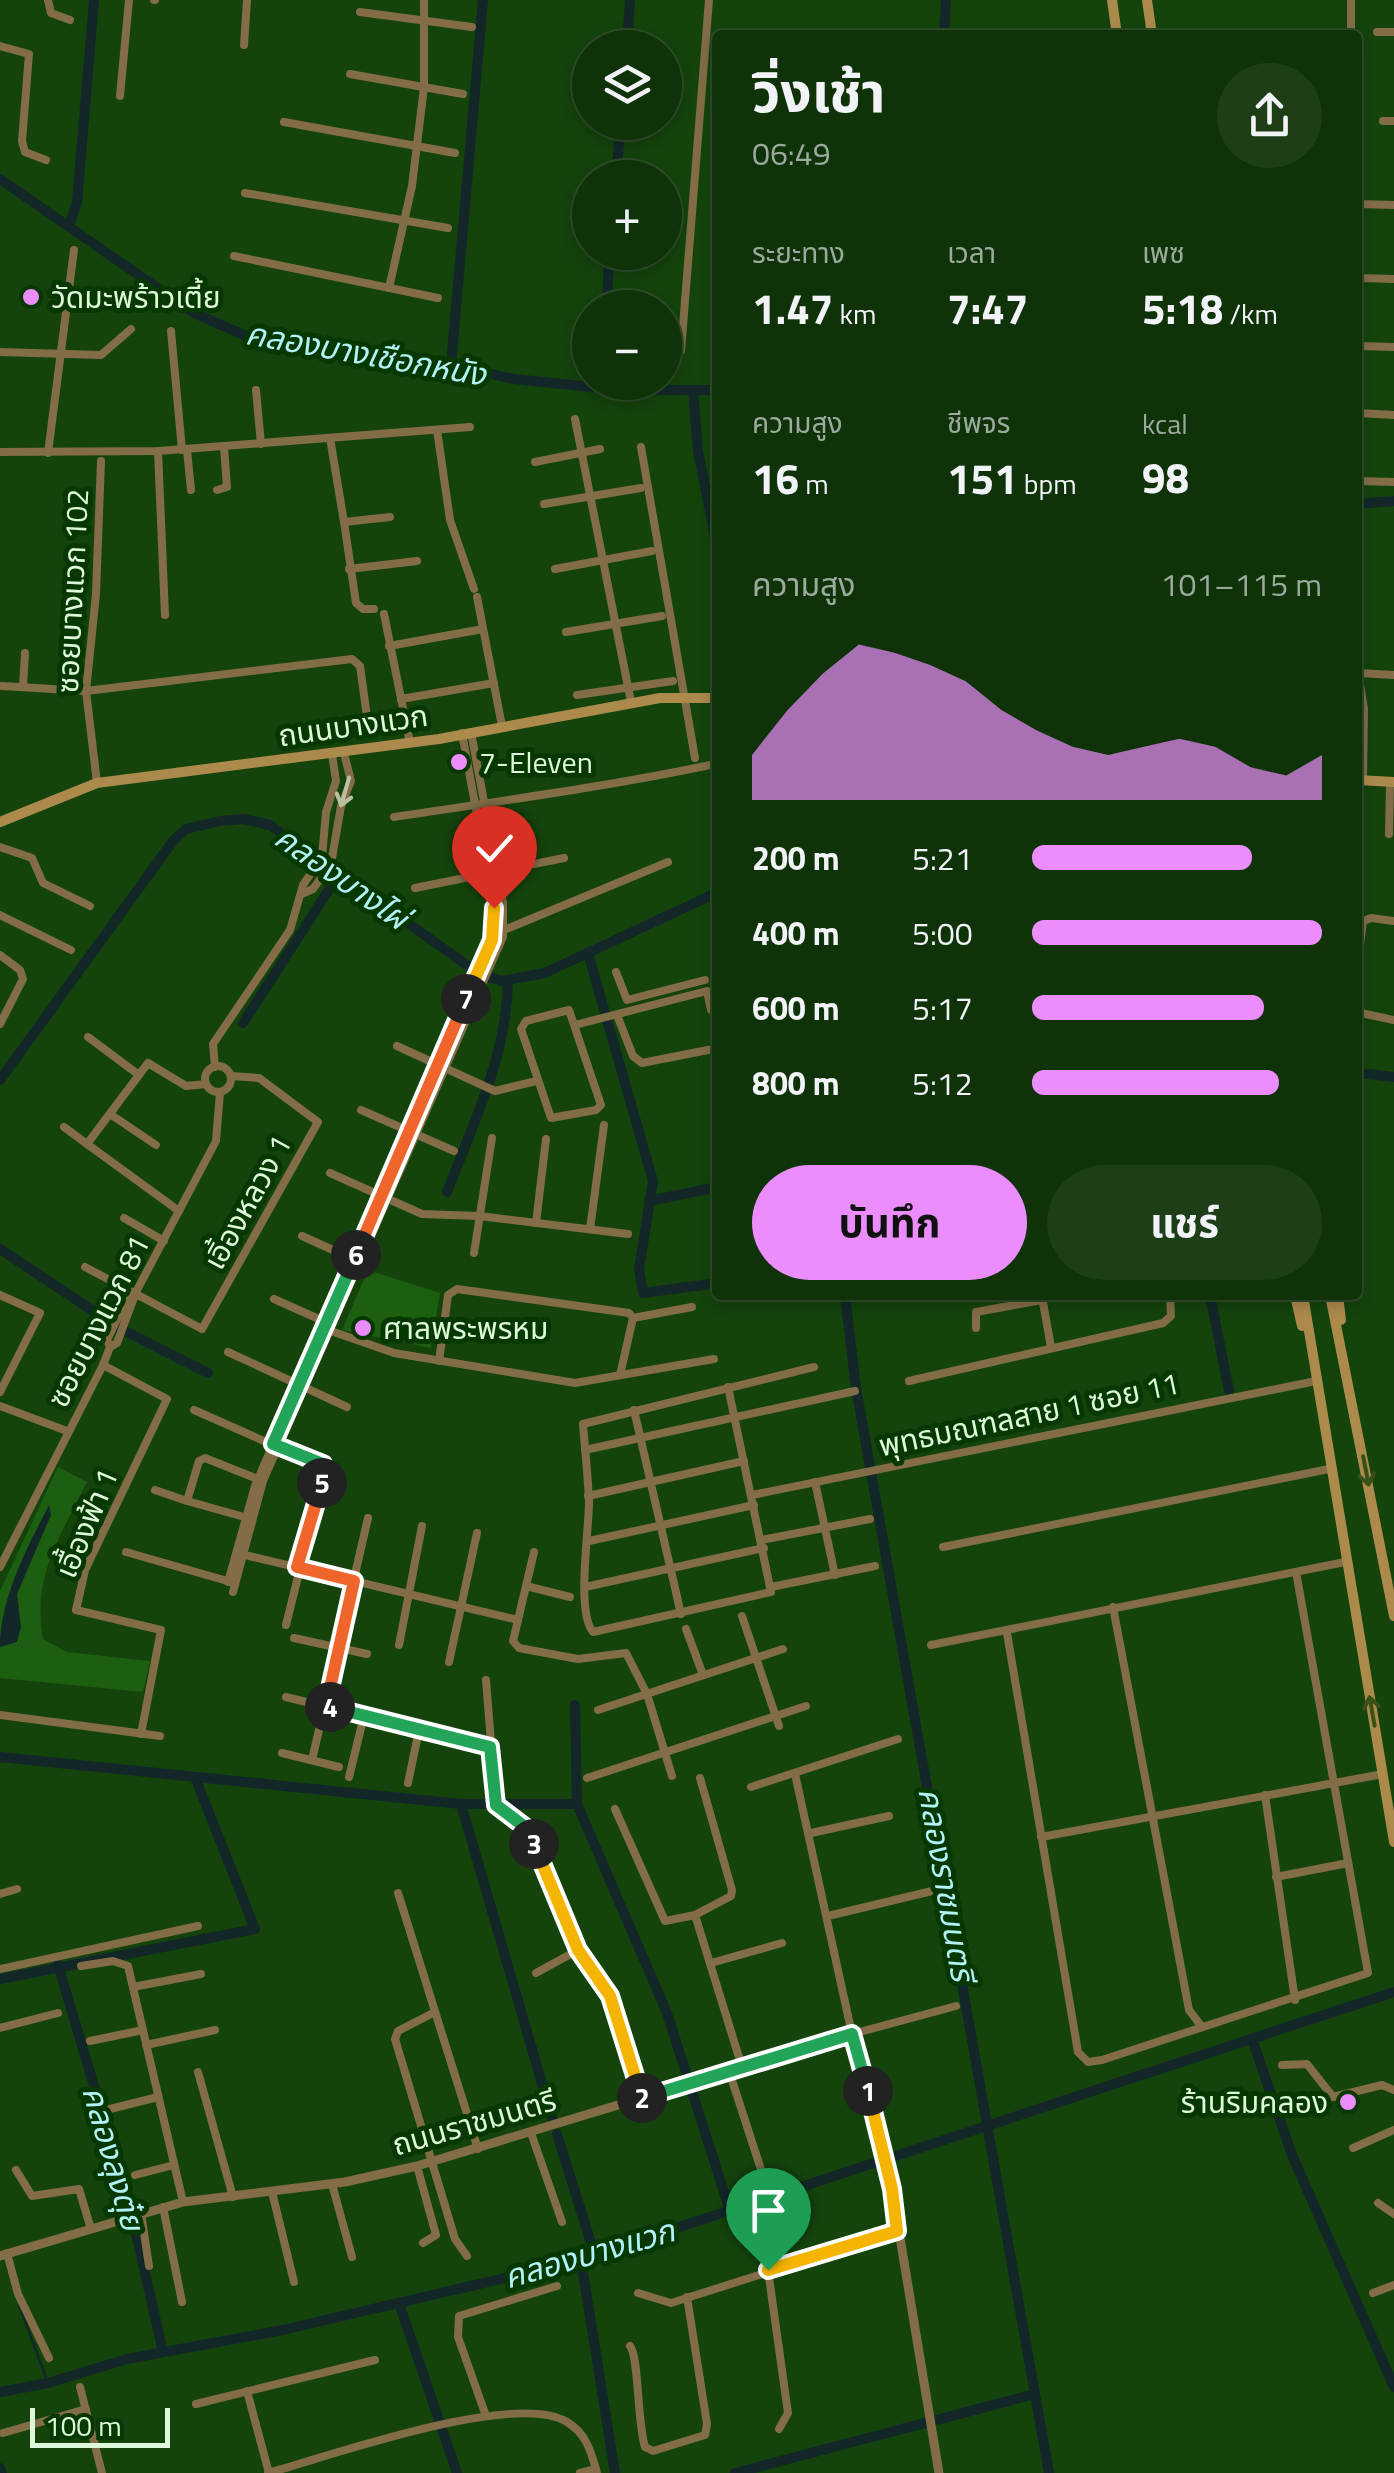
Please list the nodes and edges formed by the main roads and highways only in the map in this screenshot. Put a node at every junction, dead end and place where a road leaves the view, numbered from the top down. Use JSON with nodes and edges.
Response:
{"nodes":[{"id":1,"x":1112,"y":0,"type":"edge"},
{"id":2,"x":1147,"y":0,"type":"edge"},
{"id":3,"x":1116,"y":30,"type":"edge"},
{"id":4,"x":1151,"y":30,"type":"edge"},
{"id":5,"x":712,"y":698,"type":"edge"},
{"id":6,"x":1362,"y":780,"type":"edge"},
{"id":7,"x":1392,"y":782,"type":"edge"},
{"id":8,"x":0,"y":822,"type":"edge"},
{"id":9,"x":1296,"y":1300,"type":"edge"},
{"id":10,"x":1304,"y":1300,"type":"edge"},
{"id":11,"x":1331,"y":1300,"type":"edge"},
{"id":12,"x":1339,"y":1300,"type":"edge"},
{"id":13,"x":1347,"y":1376,"type":"junction"},
{"id":14,"x":1316,"y":1381,"type":"junction"},
{"id":15,"x":1394,"y":1616,"type":"edge"},
{"id":16,"x":1394,"y":1842,"type":"edge"}],
"edges":[{"from":1,"to":3,"type":"main road"},
{"from":2,"to":4,"type":"main road"},
{"from":5,"to":8,"type":"main road","name":"ถนนบางแวก"},
{"from":6,"to":7,"type":"main road"},
{"from":9,"to":14,"type":"main road"},
{"from":10,"to":14,"type":"main road"},
{"from":11,"to":13,"type":"main road"},
{"from":12,"to":13,"type":"main road"},
{"from":13,"to":15,"type":"main road","one_way":true},
{"from":16,"to":14,"type":"main road","one_way":true}]}
